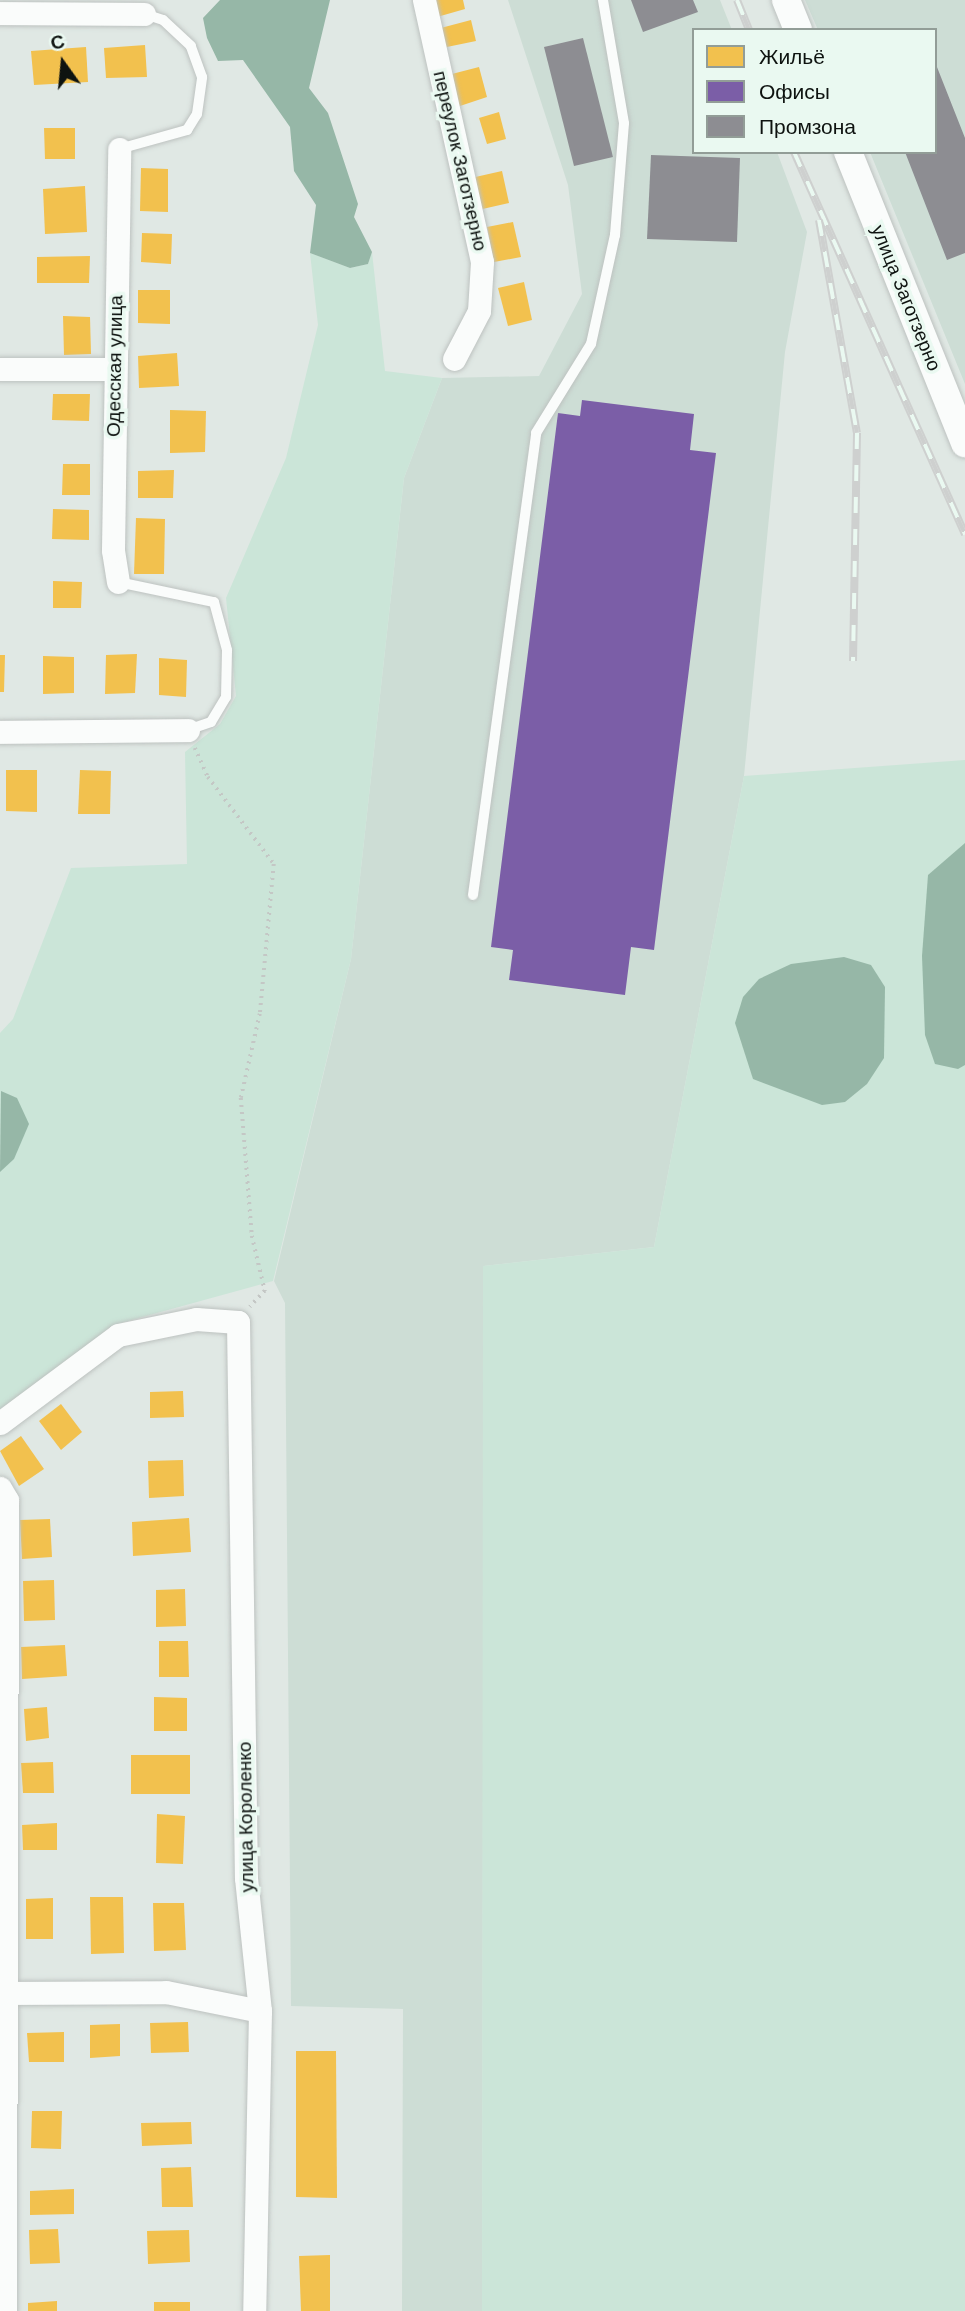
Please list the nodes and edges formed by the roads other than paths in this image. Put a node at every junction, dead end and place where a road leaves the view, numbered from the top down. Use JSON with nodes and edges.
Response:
{"nodes":[{"id":1,"x":424,"y":0,"type":"edge"},
{"id":2,"x":603,"y":0,"type":"edge"},
{"id":3,"x":786,"y":0,"type":"edge"},
{"id":4,"x":0,"y":13,"type":"edge"},
{"id":5,"x":144,"y":14,"type":"joint"},
{"id":6,"x":797,"y":28,"type":"edge"},
{"id":7,"x":119,"y":149,"type":"joint"},
{"id":8,"x":849,"y":154,"type":"edge"},
{"id":9,"x":454,"y":359,"type":"dead end"},
{"id":10,"x":0,"y":369,"type":"edge"},
{"id":11,"x":114,"y":369,"type":"junction"},
{"id":12,"x":965,"y":443,"type":"edge"},
{"id":13,"x":118,"y":582,"type":"joint"},
{"id":14,"x":188,"y":730,"type":"joint"},
{"id":15,"x":0,"y":733,"type":"edge"},
{"id":16,"x":473,"y":895,"type":"dead end"},
{"id":17,"x":0,"y":1423,"type":"edge"},
{"id":18,"x":0,"y":1489,"type":"edge"},
{"id":19,"x":1,"y":1993,"type":"edge"},
{"id":20,"x":260,"y":2011,"type":"junction"},
{"id":21,"x":5,"y":2311,"type":"edge"},
{"id":22,"x":254,"y":2311,"type":"edge"}],
"edges":[{"from":1,"to":9,"type":"street","name":"переулок Заготзерно"},
{"from":2,"to":16,"type":"lane"},
{"from":3,"to":6,"type":"street"},
{"from":4,"to":5,"type":"street"},
{"from":5,"to":7,"type":"lane"},
{"from":7,"to":11,"type":"street","name":"Одесская улица"},
{"from":8,"to":12,"type":"street","name":"улица Заготзерно"},
{"from":10,"to":11,"type":"street"},
{"from":11,"to":13,"type":"street","name":"Одесская улица"},
{"from":13,"to":14,"type":"lane"},
{"from":14,"to":15,"type":"street"},
{"from":17,"to":20,"type":"street","name":"улица Короленко"},
{"from":18,"to":19,"type":"street"},
{"from":19,"to":20,"type":"street"},
{"from":19,"to":21,"type":"street"},
{"from":20,"to":22,"type":"street","name":"улица Короленко"}]}
